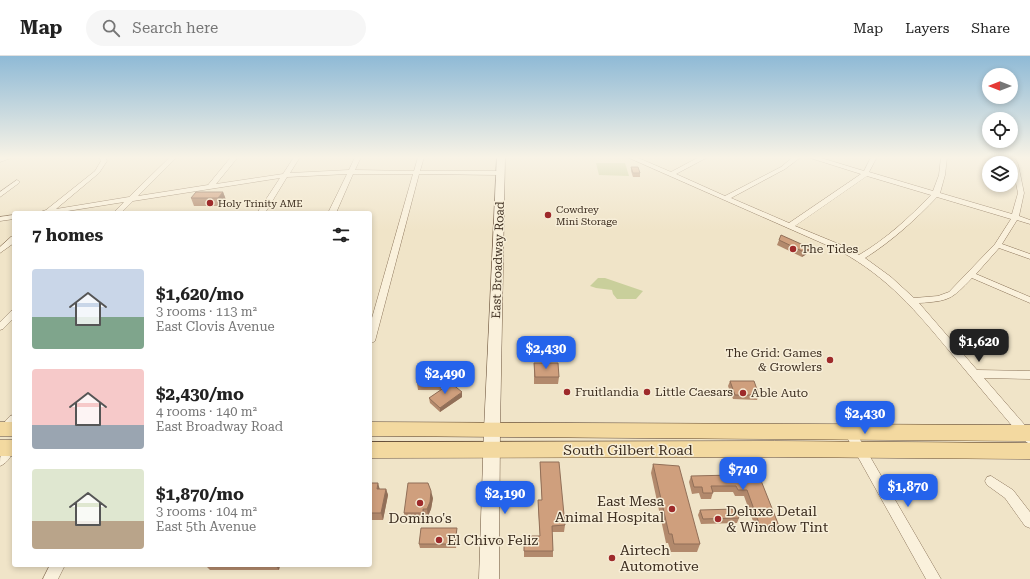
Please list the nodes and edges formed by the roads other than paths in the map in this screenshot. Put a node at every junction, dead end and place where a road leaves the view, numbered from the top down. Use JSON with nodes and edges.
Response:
{"nodes":[{"id":1,"x":85,"y":181,"type":"edge"},
{"id":2,"x":150,"y":181,"type":"edge"},
{"id":3,"x":215,"y":181,"type":"edge"},
{"id":4,"x":242,"y":181,"type":"edge"},
{"id":5,"x":282,"y":181,"type":"edge"},
{"id":6,"x":347,"y":181,"type":"edge"},
{"id":7,"x":415,"y":181,"type":"edge"},
{"id":8,"x":500,"y":181,"type":"edge"},
{"id":9,"x":687,"y":181,"type":"edge"},
{"id":10,"x":758,"y":181,"type":"edge"},
{"id":11,"x":854,"y":181,"type":"edge"},
{"id":12,"x":891,"y":181,"type":"edge"},
{"id":13,"x":940,"y":181,"type":"edge"},
{"id":14,"x":1018,"y":181,"type":"edge"},
{"id":15,"x":18,"y":182,"type":"dead end"},
{"id":16,"x":211,"y":186,"type":"junction"},
{"id":17,"x":936,"y":194,"type":"junction"},
{"id":18,"x":0,"y":195,"type":"edge"},
{"id":19,"x":726,"y":198,"type":"junction"},
{"id":20,"x":132,"y":199,"type":"junction"},
{"id":21,"x":48,"y":211,"type":"edge"},
{"id":22,"x":57,"y":211,"type":"edge"},
{"id":23,"x":119,"y":211,"type":"edge"},
{"id":24,"x":262,"y":211,"type":"edge"},
{"id":25,"x":333,"y":211,"type":"edge"},
{"id":26,"x":12,"y":217,"type":"edge"},
{"id":27,"x":1015,"y":217,"type":"junction"},
{"id":28,"x":0,"y":219,"type":"edge"},
{"id":29,"x":1030,"y":222,"type":"edge"},
{"id":30,"x":790,"y":226,"type":"junction"},
{"id":31,"x":12,"y":241,"type":"edge"},
{"id":32,"x":998,"y":245,"type":"junction"},
{"id":33,"x":0,"y":251,"type":"edge"},
{"id":34,"x":1030,"y":257,"type":"edge"},
{"id":35,"x":860,"y":258,"type":"junction"},
{"id":36,"x":970,"y":274,"type":"junction"},
{"id":37,"x":1030,"y":300,"type":"edge"},
{"id":38,"x":912,"y":301,"type":"junction"},
{"id":39,"x":12,"y":315,"type":"edge"},
{"id":40,"x":0,"y":327,"type":"edge"},
{"id":41,"x":372,"y":334,"type":"edge"},
{"id":42,"x":975,"y":374,"type":"junction"},
{"id":43,"x":1030,"y":375,"type":"edge"},
{"id":44,"x":372,"y":430,"type":"edge"},
{"id":45,"x":492,"y":430,"type":"junction"},
{"id":46,"x":735,"y":431,"type":"junction"},
{"id":47,"x":810,"y":432,"type":"junction"},
{"id":48,"x":850,"y":432,"type":"junction"},
{"id":49,"x":1028,"y":435,"type":"edge"},
{"id":50,"x":372,"y":450,"type":"edge"},
{"id":51,"x":664,"y":450,"type":"junction"},
{"id":52,"x":771,"y":450,"type":"junction"},
{"id":53,"x":860,"y":450,"type":"junction"},
{"id":54,"x":491,"y":451,"type":"junction"},
{"id":55,"x":1030,"y":451,"type":"edge"},
{"id":56,"x":991,"y":481,"type":"dead end"},
{"id":57,"x":1030,"y":522,"type":"edge"},
{"id":58,"x":57,"y":567,"type":"edge"},
{"id":59,"x":50,"y":579,"type":"edge"},
{"id":60,"x":489,"y":579,"type":"edge"},
{"id":61,"x":934,"y":579,"type":"edge"}],
"edges":[{"from":1,"to":21,"type":"street"},
{"from":2,"to":20,"type":"street"},
{"from":3,"to":16,"type":"street"},
{"from":4,"to":16,"type":"street"},
{"from":5,"to":24,"type":"street"},
{"from":6,"to":25,"type":"street"},
{"from":7,"to":41,"type":"street"},
{"from":8,"to":45,"type":"main road","name":"East Broadway Road"},
{"from":9,"to":19,"type":"street"},
{"from":10,"to":19,"type":"street"},
{"from":11,"to":30,"type":"street"},
{"from":12,"to":17,"type":"street"},
{"from":13,"to":17,"type":"street"},
{"from":14,"to":27,"type":"street"},
{"from":15,"to":18,"type":"street"},
{"from":16,"to":20,"type":"street"},
{"from":17,"to":27,"type":"street"},
{"from":17,"to":35,"type":"street"},
{"from":19,"to":30,"type":"street"},
{"from":20,"to":22,"type":"street"},
{"from":20,"to":23,"type":"street"},
{"from":26,"to":28,"type":"street"},
{"from":27,"to":29,"type":"street"},
{"from":27,"to":32,"type":"street"},
{"from":30,"to":35,"type":"street"},
{"from":31,"to":33,"type":"street"},
{"from":32,"to":34,"type":"street"},
{"from":32,"to":36,"type":"street"},
{"from":35,"to":38,"type":"street"},
{"from":36,"to":37,"type":"street"},
{"from":36,"to":38,"type":"street"},
{"from":38,"to":42,"type":"street"},
{"from":39,"to":40,"type":"street"},
{"from":42,"to":43,"type":"street"},
{"from":42,"to":49,"type":"street"},
{"from":44,"to":45,"type":"main road","name":"South Gilbert Road"},
{"from":45,"to":46,"type":"main road","name":"South Gilbert Road"},
{"from":45,"to":54,"type":"main road","name":"East Broadway Road"},
{"from":46,"to":47,"type":"main road","name":"South Gilbert Road"},
{"from":46,"to":51,"type":"main road"},
{"from":47,"to":48,"type":"main road","name":"South Gilbert Road"},
{"from":47,"to":52,"type":"main road"},
{"from":48,"to":49,"type":"main road","name":"South Gilbert Road"},
{"from":48,"to":53,"type":"street"},
{"from":50,"to":54,"type":"main road","name":"South Gilbert Road"},
{"from":51,"to":52,"type":"main road","name":"South Gilbert Road"},
{"from":51,"to":54,"type":"main road","name":"South Gilbert Road"},
{"from":52,"to":53,"type":"main road","name":"South Gilbert Road"},
{"from":53,"to":55,"type":"main road","name":"South Gilbert Road"},
{"from":53,"to":61,"type":"street"},
{"from":54,"to":60,"type":"main road","name":"East Broadway Road"},
{"from":56,"to":57,"type":"street"},
{"from":58,"to":59,"type":"street"}]}
